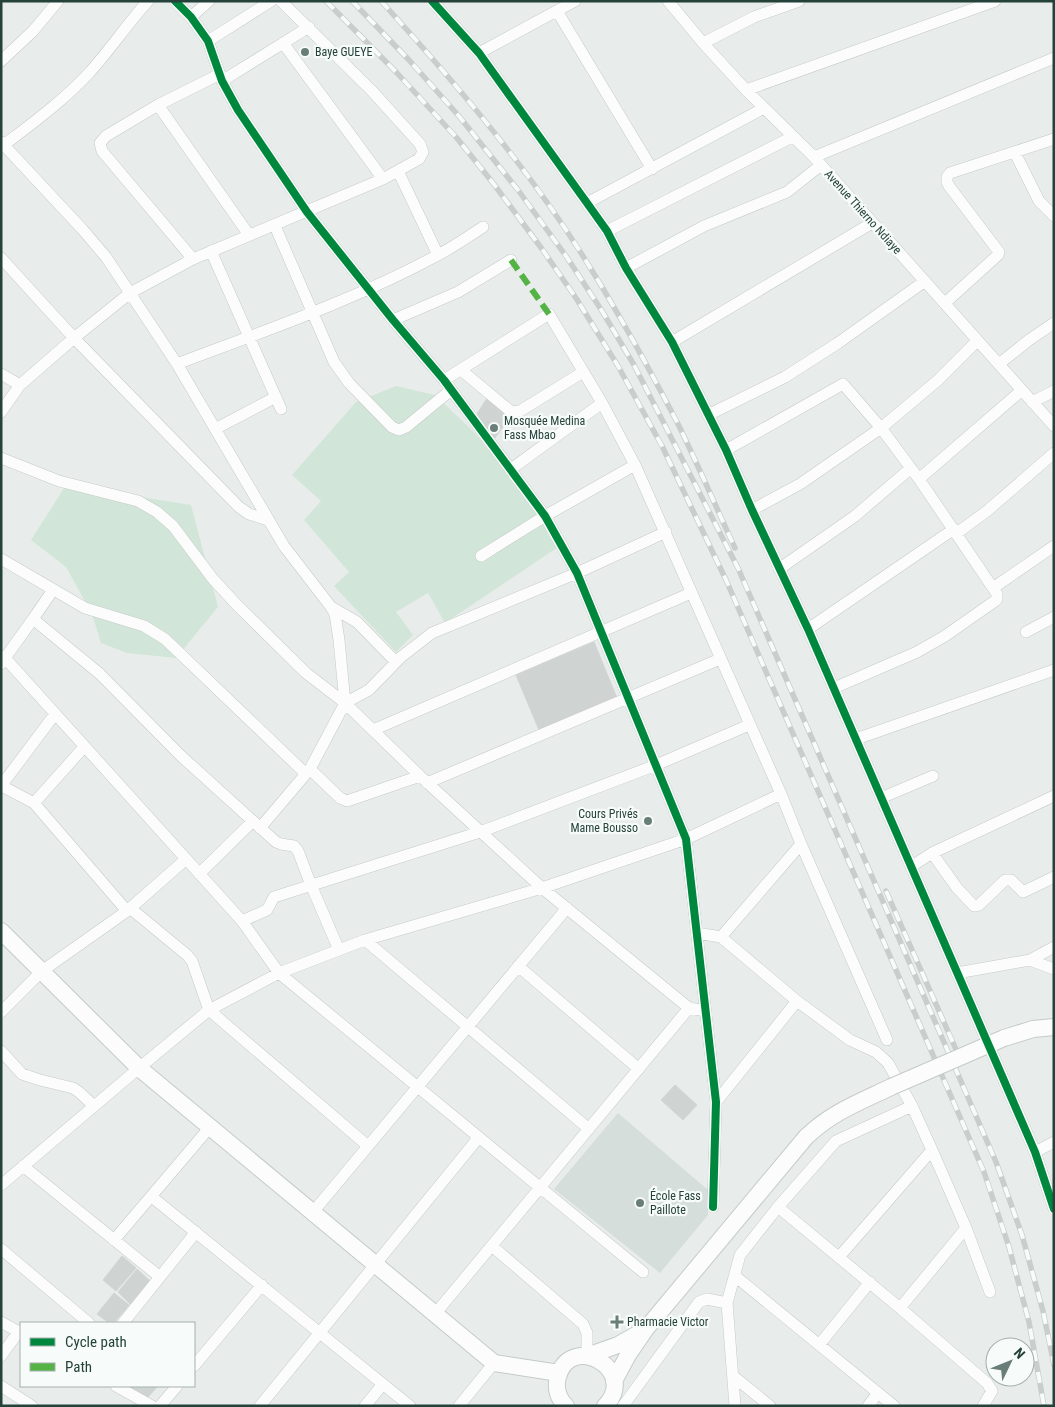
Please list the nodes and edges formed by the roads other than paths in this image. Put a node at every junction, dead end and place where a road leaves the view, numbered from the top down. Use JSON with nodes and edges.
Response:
{"nodes":[{"id":1,"x":58,"y":1,"type":"edge"},
{"id":2,"x":148,"y":1,"type":"edge"},
{"id":3,"x":175,"y":1,"type":"edge"},
{"id":4,"x":209,"y":1,"type":"edge"},
{"id":5,"x":271,"y":1,"type":"edge"},
{"id":6,"x":282,"y":1,"type":"edge"},
{"id":7,"x":448,"y":1,"type":"edge"},
{"id":8,"x":575,"y":1,"type":"edge"},
{"id":9,"x":668,"y":1,"type":"edge"},
{"id":10,"x":799,"y":1,"type":"edge"},
{"id":11,"x":995,"y":1,"type":"edge"},
{"id":12,"x":435,"y":5,"type":"edge"},
{"id":13,"x":557,"y":11,"type":"junction"},
{"id":14,"x":191,"y":17,"type":"junction"},
{"id":15,"x":309,"y":27,"type":"junction"},
{"id":16,"x":208,"y":41,"type":"junction"},
{"id":17,"x":283,"y":43,"type":"junction"},
{"id":18,"x":703,"y":43,"type":"junction"},
{"id":19,"x":479,"y":54,"type":"junction"},
{"id":20,"x":3,"y":55,"type":"edge"},
{"id":21,"x":1054,"y":58,"type":"edge"},
{"id":22,"x":221,"y":78,"type":"junction"},
{"id":23,"x":746,"y":90,"type":"junction"},
{"id":24,"x":158,"y":105,"type":"junction"},
{"id":25,"x":764,"y":108,"type":"junction"},
{"id":26,"x":792,"y":137,"type":"junction"},
{"id":27,"x":1054,"y":139,"type":"edge"},
{"id":28,"x":3,"y":143,"type":"edge"},
{"id":29,"x":1014,"y":153,"type":"junction"},
{"id":30,"x":817,"y":161,"type":"junction"},
{"id":31,"x":652,"y":169,"type":"junction"},
{"id":32,"x":398,"y":171,"type":"junction"},
{"id":33,"x":383,"y":179,"type":"junction"},
{"id":34,"x":587,"y":203,"type":"junction"},
{"id":35,"x":307,"y":212,"type":"junction"},
{"id":36,"x":1054,"y":216,"type":"edge"},
{"id":37,"x":872,"y":223,"type":"junction"},
{"id":38,"x":275,"y":226,"type":"junction"},
{"id":39,"x":483,"y":227,"type":"dead end"},
{"id":40,"x":607,"y":231,"type":"junction"},
{"id":41,"x":249,"y":235,"type":"junction"},
{"id":42,"x":211,"y":252,"type":"junction"},
{"id":43,"x":438,"y":255,"type":"junction"},
{"id":44,"x":1,"y":258,"type":"edge"},
{"id":45,"x":193,"y":259,"type":"junction"},
{"id":46,"x":511,"y":260,"type":"dead end"},
{"id":47,"x":626,"y":268,"type":"junction"},
{"id":48,"x":925,"y":281,"type":"junction"},
{"id":49,"x":368,"y":289,"type":"junction"},
{"id":50,"x":130,"y":293,"type":"junction"},
{"id":51,"x":945,"y":303,"type":"junction"},
{"id":52,"x":312,"y":312,"type":"junction"},
{"id":53,"x":393,"y":320,"type":"junction"},
{"id":54,"x":1054,"y":323,"type":"edge"},
{"id":55,"x":248,"y":337,"type":"junction"},
{"id":56,"x":74,"y":338,"type":"junction"},
{"id":57,"x":977,"y":341,"type":"junction"},
{"id":58,"x":672,"y":342,"type":"junction"},
{"id":59,"x":177,"y":364,"type":"junction"},
{"id":60,"x":999,"y":364,"type":"junction"},
{"id":61,"x":461,"y":370,"type":"junction"},
{"id":62,"x":583,"y":372,"type":"junction"},
{"id":63,"x":1,"y":374,"type":"edge"},
{"id":64,"x":20,"y":385,"type":"junction"},
{"id":65,"x":447,"y":385,"type":"junction"},
{"id":66,"x":1022,"y":390,"type":"junction"},
{"id":67,"x":1054,"y":391,"type":"edge"},
{"id":68,"x":276,"y":397,"type":"junction"},
{"id":69,"x":1032,"y":402,"type":"junction"},
{"id":70,"x":602,"y":403,"type":"junction"},
{"id":71,"x":281,"y":409,"type":"dead end"},
{"id":72,"x":1,"y":412,"type":"edge"},
{"id":73,"x":708,"y":414,"type":"junction"},
{"id":74,"x":1054,"y":426,"type":"edge"},
{"id":75,"x":881,"y":428,"type":"junction"},
{"id":76,"x":215,"y":429,"type":"junction"},
{"id":77,"x":726,"y":450,"type":"junction"},
{"id":78,"x":1054,"y":453,"type":"edge"},
{"id":79,"x":1,"y":458,"type":"edge"},
{"id":80,"x":635,"y":466,"type":"junction"},
{"id":81,"x":911,"y":468,"type":"junction"},
{"id":82,"x":511,"y":469,"type":"junction"},
{"id":83,"x":919,"y":479,"type":"junction"},
{"id":84,"x":752,"y":510,"type":"junction"},
{"id":85,"x":544,"y":516,"type":"junction"},
{"id":86,"x":268,"y":520,"type":"junction"},
{"id":87,"x":955,"y":531,"type":"junction"},
{"id":88,"x":666,"y":532,"type":"junction"},
{"id":89,"x":1054,"y":546,"type":"edge"},
{"id":90,"x":481,"y":556,"type":"dead end"},
{"id":91,"x":1,"y":559,"type":"edge"},
{"id":92,"x":779,"y":569,"type":"junction"},
{"id":93,"x":577,"y":573,"type":"junction"},
{"id":94,"x":992,"y":588,"type":"junction"},
{"id":95,"x":53,"y":590,"type":"junction"},
{"id":96,"x":691,"y":593,"type":"junction"},
{"id":97,"x":331,"y":607,"type":"junction"},
{"id":98,"x":1054,"y":617,"type":"edge"},
{"id":99,"x":33,"y":619,"type":"junction"},
{"id":100,"x":808,"y":629,"type":"junction"},
{"id":101,"x":602,"y":632,"type":"junction"},
{"id":102,"x":1026,"y":632,"type":"dead end"},
{"id":103,"x":2,"y":659,"type":"edge"},
{"id":104,"x":720,"y":659,"type":"junction"},
{"id":105,"x":396,"y":662,"type":"junction"},
{"id":106,"x":1054,"y":670,"type":"edge"},
{"id":107,"x":834,"y":688,"type":"junction"},
{"id":108,"x":628,"y":697,"type":"junction"},
{"id":109,"x":345,"y":702,"type":"junction"},
{"id":110,"x":55,"y":714,"type":"junction"},
{"id":111,"x":749,"y":725,"type":"junction"},
{"id":112,"x":373,"y":730,"type":"junction"},
{"id":113,"x":856,"y":739,"type":"junction"},
{"id":114,"x":84,"y":747,"type":"junction"},
{"id":115,"x":656,"y":765,"type":"junction"},
{"id":116,"x":308,"y":772,"type":"junction"},
{"id":117,"x":933,"y":776,"type":"dead end"},
{"id":118,"x":424,"y":780,"type":"junction"},
{"id":119,"x":1,"y":786,"type":"edge"},
{"id":120,"x":781,"y":794,"type":"junction"},
{"id":121,"x":1054,"y":796,"type":"edge"},
{"id":122,"x":882,"y":798,"type":"junction"},
{"id":123,"x":34,"y":803,"type":"junction"},
{"id":124,"x":257,"y":824,"type":"junction"},
{"id":125,"x":480,"y":832,"type":"junction"},
{"id":126,"x":686,"y":839,"type":"junction"},
{"id":127,"x":801,"y":844,"type":"junction"},
{"id":128,"x":932,"y":853,"type":"junction"},
{"id":129,"x":186,"y":860,"type":"junction"},
{"id":130,"x":912,"y":866,"type":"junction"},
{"id":131,"x":199,"y":874,"type":"junction"},
{"id":132,"x":1054,"y":877,"type":"edge"},
{"id":133,"x":311,"y":885,"type":"junction"},
{"id":134,"x":542,"y":888,"type":"junction"},
{"id":135,"x":567,"y":908,"type":"junction"},
{"id":136,"x":128,"y":910,"type":"junction"},
{"id":137,"x":242,"y":921,"type":"junction"},
{"id":138,"x":1,"y":931,"type":"edge"},
{"id":139,"x":697,"y":933,"type":"junction"},
{"id":140,"x":721,"y":937,"type":"junction"},
{"id":141,"x":365,"y":940,"type":"junction"},
{"id":142,"x":1054,"y":947,"type":"edge"},
{"id":143,"x":339,"y":950,"type":"junction"},
{"id":144,"x":1030,"y":960,"type":"junction"},
{"id":145,"x":518,"y":966,"type":"junction"},
{"id":146,"x":1054,"y":969,"type":"edge"},
{"id":147,"x":42,"y":971,"type":"junction"},
{"id":148,"x":279,"y":973,"type":"junction"},
{"id":149,"x":958,"y":973,"type":"junction"},
{"id":150,"x":796,"y":1001,"type":"junction"},
{"id":151,"x":689,"y":1008,"type":"junction"},
{"id":152,"x":209,"y":1010,"type":"junction"},
{"id":153,"x":706,"y":1011,"type":"junction"},
{"id":154,"x":1,"y":1012,"type":"edge"},
{"id":155,"x":468,"y":1027,"type":"junction"},
{"id":156,"x":1054,"y":1027,"type":"edge"},
{"id":157,"x":887,"y":1040,"type":"dead end"},
{"id":158,"x":1,"y":1050,"type":"edge"},
{"id":159,"x":138,"y":1068,"type":"junction"},
{"id":160,"x":639,"y":1069,"type":"junction"},
{"id":161,"x":418,"y":1087,"type":"junction"},
{"id":162,"x":716,"y":1102,"type":"junction"},
{"id":163,"x":94,"y":1106,"type":"junction"},
{"id":164,"x":912,"y":1106,"type":"junction"},
{"id":165,"x":210,"y":1127,"type":"junction"},
{"id":166,"x":589,"y":1129,"type":"junction"},
{"id":167,"x":479,"y":1137,"type":"junction"},
{"id":168,"x":1054,"y":1142,"type":"edge"},
{"id":169,"x":368,"y":1146,"type":"junction"},
{"id":170,"x":932,"y":1150,"type":"junction"},
{"id":171,"x":1035,"y":1152,"type":"junction"},
{"id":172,"x":23,"y":1166,"type":"junction"},
{"id":173,"x":1,"y":1185,"type":"edge"},
{"id":174,"x":540,"y":1187,"type":"junction"},
{"id":175,"x":152,"y":1197,"type":"junction"},
{"id":176,"x":713,"y":1207,"type":"dead end"},
{"id":177,"x":778,"y":1207,"type":"junction"},
{"id":178,"x":1054,"y":1209,"type":"edge"},
{"id":179,"x":313,"y":1212,"type":"junction"},
{"id":180,"x":966,"y":1228,"type":"junction"},
{"id":181,"x":196,"y":1232,"type":"junction"},
{"id":182,"x":114,"y":1240,"type":"junction"},
{"id":183,"x":492,"y":1246,"type":"junction"},
{"id":184,"x":1,"y":1249,"type":"edge"},
{"id":185,"x":840,"y":1258,"type":"junction"},
{"id":186,"x":375,"y":1264,"type":"junction"},
{"id":187,"x":643,"y":1272,"type":"dead end"},
{"id":188,"x":735,"y":1276,"type":"junction"},
{"id":189,"x":160,"y":1277,"type":"junction"},
{"id":190,"x":870,"y":1282,"type":"junction"},
{"id":191,"x":262,"y":1285,"type":"junction"},
{"id":192,"x":990,"y":1292,"type":"dead end"},
{"id":193,"x":727,"y":1303,"type":"junction"},
{"id":194,"x":900,"y":1308,"type":"junction"},
{"id":195,"x":435,"y":1314,"type":"junction"},
{"id":196,"x":1,"y":1322,"type":"edge"},
{"id":197,"x":88,"y":1322,"type":"edge"},
{"id":198,"x":124,"y":1322,"type":"edge"},
{"id":199,"x":645,"y":1330,"type":"junction"},
{"id":200,"x":20,"y":1332,"type":"edge"},
{"id":201,"x":320,"y":1332,"type":"junction"},
{"id":202,"x":819,"y":1345,"type":"junction"},
{"id":203,"x":1,"y":1356,"type":"edge"},
{"id":204,"x":587,"y":1356,"type":"junction"},
{"id":205,"x":494,"y":1363,"type":"junction"},
{"id":206,"x":195,"y":1365,"type":"edge"},
{"id":207,"x":559,"y":1374,"type":"junction"},
{"id":208,"x":733,"y":1376,"type":"junction"},
{"id":209,"x":614,"y":1381,"type":"junction"},
{"id":210,"x":383,"y":1384,"type":"junction"},
{"id":211,"x":1,"y":1386,"type":"edge"},
{"id":212,"x":118,"y":1387,"type":"edge"},
{"id":213,"x":176,"y":1387,"type":"edge"},
{"id":214,"x":878,"y":1393,"type":"junction"},
{"id":215,"x":560,"y":1402,"type":"edge"},
{"id":216,"x":615,"y":1404,"type":"edge"},
{"id":217,"x":32,"y":1406,"type":"edge"},
{"id":218,"x":152,"y":1406,"type":"edge"},
{"id":219,"x":160,"y":1406,"type":"edge"},
{"id":220,"x":260,"y":1406,"type":"edge"},
{"id":221,"x":365,"y":1406,"type":"edge"},
{"id":222,"x":410,"y":1406,"type":"edge"},
{"id":223,"x":460,"y":1406,"type":"edge"},
{"id":224,"x":735,"y":1406,"type":"edge"},
{"id":225,"x":770,"y":1406,"type":"edge"},
{"id":226,"x":868,"y":1406,"type":"edge"},
{"id":227,"x":894,"y":1406,"type":"edge"},
{"id":228,"x":984,"y":1406,"type":"edge"}],
"edges":[{"from":1,"to":20,"type":"street"},
{"from":2,"to":28,"type":"street"},
{"from":3,"to":14,"type":"street"},
{"from":4,"to":14,"type":"street"},
{"from":5,"to":16,"type":"street"},
{"from":6,"to":15,"type":"street"},
{"from":7,"to":12,"type":"street"},
{"from":8,"to":13,"type":"street"},
{"from":9,"to":18,"type":"street","name":"Avenue Thierno Ndiaye"},
{"from":10,"to":18,"type":"street"},
{"from":11,"to":23,"type":"street"},
{"from":12,"to":19,"type":"street"},
{"from":13,"to":19,"type":"street"},
{"from":13,"to":31,"type":"street"},
{"from":14,"to":16,"type":"street"},
{"from":15,"to":17,"type":"street"},
{"from":15,"to":32,"type":"street"},
{"from":16,"to":22,"type":"street"},
{"from":17,"to":22,"type":"street"},
{"from":17,"to":33,"type":"street"},
{"from":18,"to":23,"type":"street","name":"Avenue Thierno Ndiaye"},
{"from":19,"to":34,"type":"street"},
{"from":21,"to":30,"type":"street"},
{"from":22,"to":24,"type":"street"},
{"from":22,"to":35,"type":"street"},
{"from":23,"to":25,"type":"street","name":"Avenue Thierno Ndiaye"},
{"from":24,"to":41,"type":"street"},
{"from":24,"to":45,"type":"street"},
{"from":25,"to":26,"type":"street","name":"Avenue Thierno Ndiaye"},
{"from":25,"to":31,"type":"street"},
{"from":26,"to":30,"type":"street","name":"Avenue Thierno Ndiaye"},
{"from":26,"to":40,"type":"street"},
{"from":27,"to":29,"type":"street"},
{"from":28,"to":50,"type":"street"},
{"from":29,"to":36,"type":"street"},
{"from":29,"to":51,"type":"street"},
{"from":30,"to":37,"type":"street","name":"Avenue Thierno Ndiaye"},
{"from":30,"to":47,"type":"street"},
{"from":31,"to":34,"type":"street"},
{"from":32,"to":33,"type":"street"},
{"from":32,"to":43,"type":"street"},
{"from":33,"to":35,"type":"street"},
{"from":34,"to":40,"type":"street"},
{"from":35,"to":38,"type":"street"},
{"from":35,"to":49,"type":"street"},
{"from":37,"to":48,"type":"street","name":"Avenue Thierno Ndiaye"},
{"from":37,"to":58,"type":"street"},
{"from":38,"to":41,"type":"street"},
{"from":38,"to":52,"type":"street"},
{"from":39,"to":43,"type":"street"},
{"from":40,"to":47,"type":"street"},
{"from":41,"to":42,"type":"street"},
{"from":42,"to":45,"type":"street"},
{"from":42,"to":55,"type":"street"},
{"from":43,"to":49,"type":"street"},
{"from":44,"to":56,"type":"street"},
{"from":45,"to":50,"type":"street"},
{"from":46,"to":53,"type":"street"},
{"from":47,"to":58,"type":"street"},
{"from":48,"to":51,"type":"street","name":"Avenue Thierno Ndiaye"},
{"from":48,"to":73,"type":"street"},
{"from":49,"to":52,"type":"street"},
{"from":49,"to":53,"type":"street"},
{"from":50,"to":56,"type":"street"},
{"from":50,"to":59,"type":"street"},
{"from":51,"to":57,"type":"street","name":"Avenue Thierno Ndiaye"},
{"from":52,"to":55,"type":"street"},
{"from":52,"to":65,"type":"street"},
{"from":53,"to":65,"type":"street"},
{"from":54,"to":60,"type":"street"},
{"from":55,"to":59,"type":"street"},
{"from":55,"to":68,"type":"street"},
{"from":56,"to":64,"type":"street"},
{"from":56,"to":86,"type":"street"},
{"from":57,"to":60,"type":"street","name":"Avenue Thierno Ndiaye"},
{"from":57,"to":75,"type":"street"},
{"from":58,"to":73,"type":"street"},
{"from":59,"to":76,"type":"street"},
{"from":60,"to":66,"type":"street","name":"Avenue Thierno Ndiaye"},
{"from":61,"to":62,"type":"street"},
{"from":61,"to":62,"type":"street"},
{"from":61,"to":65,"type":"street"},
{"from":62,"to":70,"type":"street"},
{"from":63,"to":64,"type":"street"},
{"from":64,"to":72,"type":"street"},
{"from":65,"to":82,"type":"street"},
{"from":66,"to":69,"type":"street","name":"Avenue Thierno Ndiaye"},
{"from":66,"to":83,"type":"street"},
{"from":67,"to":69,"type":"street"},
{"from":68,"to":71,"type":"street"},
{"from":68,"to":76,"type":"street"},
{"from":69,"to":74,"type":"street","name":"Avenue Thierno Ndiaye"},
{"from":70,"to":80,"type":"street"},
{"from":70,"to":82,"type":"street"},
{"from":73,"to":77,"type":"street"},
{"from":75,"to":77,"type":"street"},
{"from":75,"to":81,"type":"street"},
{"from":75,"to":84,"type":"street"},
{"from":76,"to":86,"type":"street"},
{"from":77,"to":84,"type":"street"},
{"from":78,"to":87,"type":"street"},
{"from":79,"to":109,"type":"street"},
{"from":80,"to":85,"type":"street"},
{"from":80,"to":88,"type":"street"},
{"from":81,"to":83,"type":"street"},
{"from":81,"to":92,"type":"street"},
{"from":82,"to":85,"type":"street"},
{"from":83,"to":87,"type":"street"},
{"from":84,"to":92,"type":"street"},
{"from":85,"to":90,"type":"street"},
{"from":85,"to":93,"type":"street"},
{"from":86,"to":97,"type":"street"},
{"from":87,"to":94,"type":"street"},
{"from":87,"to":100,"type":"street"},
{"from":88,"to":93,"type":"street"},
{"from":88,"to":96,"type":"street"},
{"from":89,"to":94,"type":"street"},
{"from":91,"to":95,"type":"street"},
{"from":92,"to":100,"type":"street"},
{"from":93,"to":101,"type":"street"},
{"from":93,"to":105,"type":"street"},
{"from":94,"to":107,"type":"street"},
{"from":95,"to":99,"type":"street"},
{"from":95,"to":116,"type":"street"},
{"from":96,"to":101,"type":"street"},
{"from":96,"to":104,"type":"street"},
{"from":97,"to":105,"type":"street"},
{"from":97,"to":109,"type":"street"},
{"from":98,"to":102,"type":"street"},
{"from":99,"to":103,"type":"street"},
{"from":99,"to":124,"type":"street"},
{"from":100,"to":107,"type":"street"},
{"from":101,"to":108,"type":"street"},
{"from":101,"to":112,"type":"street"},
{"from":103,"to":110,"type":"street"},
{"from":104,"to":108,"type":"street"},
{"from":104,"to":111,"type":"street"},
{"from":105,"to":109,"type":"street"},
{"from":106,"to":113,"type":"street"},
{"from":107,"to":113,"type":"street"},
{"from":108,"to":115,"type":"street"},
{"from":108,"to":118,"type":"street"},
{"from":109,"to":112,"type":"street"},
{"from":109,"to":116,"type":"street"},
{"from":110,"to":114,"type":"street"},
{"from":110,"to":119,"type":"street"},
{"from":111,"to":115,"type":"street"},
{"from":111,"to":120,"type":"street"},
{"from":112,"to":118,"type":"street"},
{"from":113,"to":122,"type":"street"},
{"from":114,"to":123,"type":"street"},
{"from":114,"to":129,"type":"street"},
{"from":115,"to":125,"type":"street"},
{"from":115,"to":126,"type":"street"},
{"from":116,"to":118,"type":"street"},
{"from":116,"to":124,"type":"street"},
{"from":117,"to":122,"type":"street"},
{"from":118,"to":125,"type":"street"},
{"from":119,"to":123,"type":"street"},
{"from":120,"to":126,"type":"street"},
{"from":120,"to":127,"type":"street"},
{"from":121,"to":128,"type":"street"},
{"from":122,"to":130,"type":"street"},
{"from":123,"to":136,"type":"street"},
{"from":124,"to":131,"type":"street"},
{"from":124,"to":133,"type":"street"},
{"from":125,"to":133,"type":"street"},
{"from":125,"to":134,"type":"street"},
{"from":126,"to":134,"type":"street"},
{"from":126,"to":139,"type":"street"},
{"from":127,"to":140,"type":"street"},
{"from":127,"to":157,"type":"street"},
{"from":128,"to":130,"type":"street"},
{"from":128,"to":132,"type":"street"},
{"from":129,"to":131,"type":"street"},
{"from":129,"to":136,"type":"street"},
{"from":130,"to":149,"type":"street"},
{"from":131,"to":137,"type":"street"},
{"from":133,"to":137,"type":"street"},
{"from":133,"to":143,"type":"street"},
{"from":134,"to":135,"type":"street"},
{"from":134,"to":141,"type":"street"},
{"from":135,"to":145,"type":"street"},
{"from":135,"to":151,"type":"street"},
{"from":136,"to":147,"type":"street"},
{"from":136,"to":152,"type":"street"},
{"from":137,"to":148,"type":"street"},
{"from":138,"to":147,"type":"street"},
{"from":139,"to":140,"type":"street"},
{"from":139,"to":153,"type":"street"},
{"from":140,"to":150,"type":"street"},
{"from":141,"to":143,"type":"street"},
{"from":141,"to":155,"type":"street"},
{"from":142,"to":144,"type":"street"},
{"from":143,"to":148,"type":"street"},
{"from":144,"to":146,"type":"street"},
{"from":144,"to":149,"type":"street"},
{"from":145,"to":155,"type":"street"},
{"from":145,"to":160,"type":"street"},
{"from":147,"to":154,"type":"street"},
{"from":147,"to":159,"type":"street"},
{"from":148,"to":152,"type":"street"},
{"from":148,"to":161,"type":"street"},
{"from":149,"to":171,"type":"street"},
{"from":150,"to":162,"type":"street"},
{"from":150,"to":164,"type":"street"},
{"from":151,"to":153,"type":"street"},
{"from":151,"to":160,"type":"street"},
{"from":152,"to":159,"type":"street"},
{"from":152,"to":169,"type":"street"},
{"from":153,"to":162,"type":"street"},
{"from":155,"to":161,"type":"street"},
{"from":155,"to":166,"type":"street"},
{"from":156,"to":199,"type":"street","bridge":true},
{"from":158,"to":163,"type":"street"},
{"from":159,"to":163,"type":"street"},
{"from":159,"to":165,"type":"street"},
{"from":160,"to":166,"type":"street"},
{"from":161,"to":167,"type":"street"},
{"from":161,"to":169,"type":"street"},
{"from":162,"to":176,"type":"street"},
{"from":163,"to":172,"type":"street"},
{"from":164,"to":170,"type":"street"},
{"from":164,"to":177,"type":"street"},
{"from":165,"to":175,"type":"street"},
{"from":165,"to":179,"type":"street"},
{"from":166,"to":174,"type":"street"},
{"from":167,"to":174,"type":"street"},
{"from":167,"to":186,"type":"street"},
{"from":168,"to":171,"type":"street"},
{"from":169,"to":179,"type":"street"},
{"from":170,"to":180,"type":"street"},
{"from":170,"to":185,"type":"street"},
{"from":171,"to":178,"type":"street"},
{"from":172,"to":173,"type":"street"},
{"from":172,"to":182,"type":"street"},
{"from":174,"to":183,"type":"street"},
{"from":174,"to":187,"type":"street"},
{"from":175,"to":181,"type":"street"},
{"from":175,"to":182,"type":"street"},
{"from":177,"to":185,"type":"street"},
{"from":177,"to":188,"type":"street"},
{"from":179,"to":186,"type":"street"},
{"from":180,"to":192,"type":"street"},
{"from":180,"to":194,"type":"street"},
{"from":181,"to":189,"type":"street"},
{"from":181,"to":191,"type":"street"},
{"from":182,"to":189,"type":"street"},
{"from":183,"to":195,"type":"street"},
{"from":183,"to":204,"type":"street"},
{"from":184,"to":197,"type":"street"},
{"from":185,"to":190,"type":"street"},
{"from":186,"to":195,"type":"street"},
{"from":186,"to":201,"type":"street"},
{"from":188,"to":193,"type":"street"},
{"from":188,"to":202,"type":"street"},
{"from":189,"to":198,"type":"street"},
{"from":190,"to":194,"type":"street"},
{"from":190,"to":202,"type":"street"},
{"from":191,"to":201,"type":"street"},
{"from":191,"to":206,"type":"street"},
{"from":193,"to":208,"type":"street"},
{"from":193,"to":216,"type":"street"},
{"from":194,"to":228,"type":"street"},
{"from":195,"to":205,"type":"street"},
{"from":196,"to":200,"type":"street"},
{"from":199,"to":204,"type":"street"},
{"from":199,"to":209,"type":"street"},
{"from":200,"to":203,"type":"street"},
{"from":201,"to":210,"type":"street"},
{"from":201,"to":220,"type":"street"},
{"from":202,"to":214,"type":"street"},
{"from":204,"to":207,"type":"street"},
{"from":204,"to":209,"type":"street"},
{"from":205,"to":207,"type":"street"},
{"from":205,"to":223,"type":"street"},
{"from":207,"to":215,"type":"street"},
{"from":208,"to":224,"type":"street"},
{"from":208,"to":225,"type":"street"},
{"from":209,"to":216,"type":"street"},
{"from":210,"to":221,"type":"street"},
{"from":210,"to":222,"type":"street"},
{"from":211,"to":217,"type":"street"},
{"from":212,"to":218,"type":"street"},
{"from":213,"to":219,"type":"street"},
{"from":214,"to":226,"type":"street"},
{"from":214,"to":227,"type":"street"}]}
